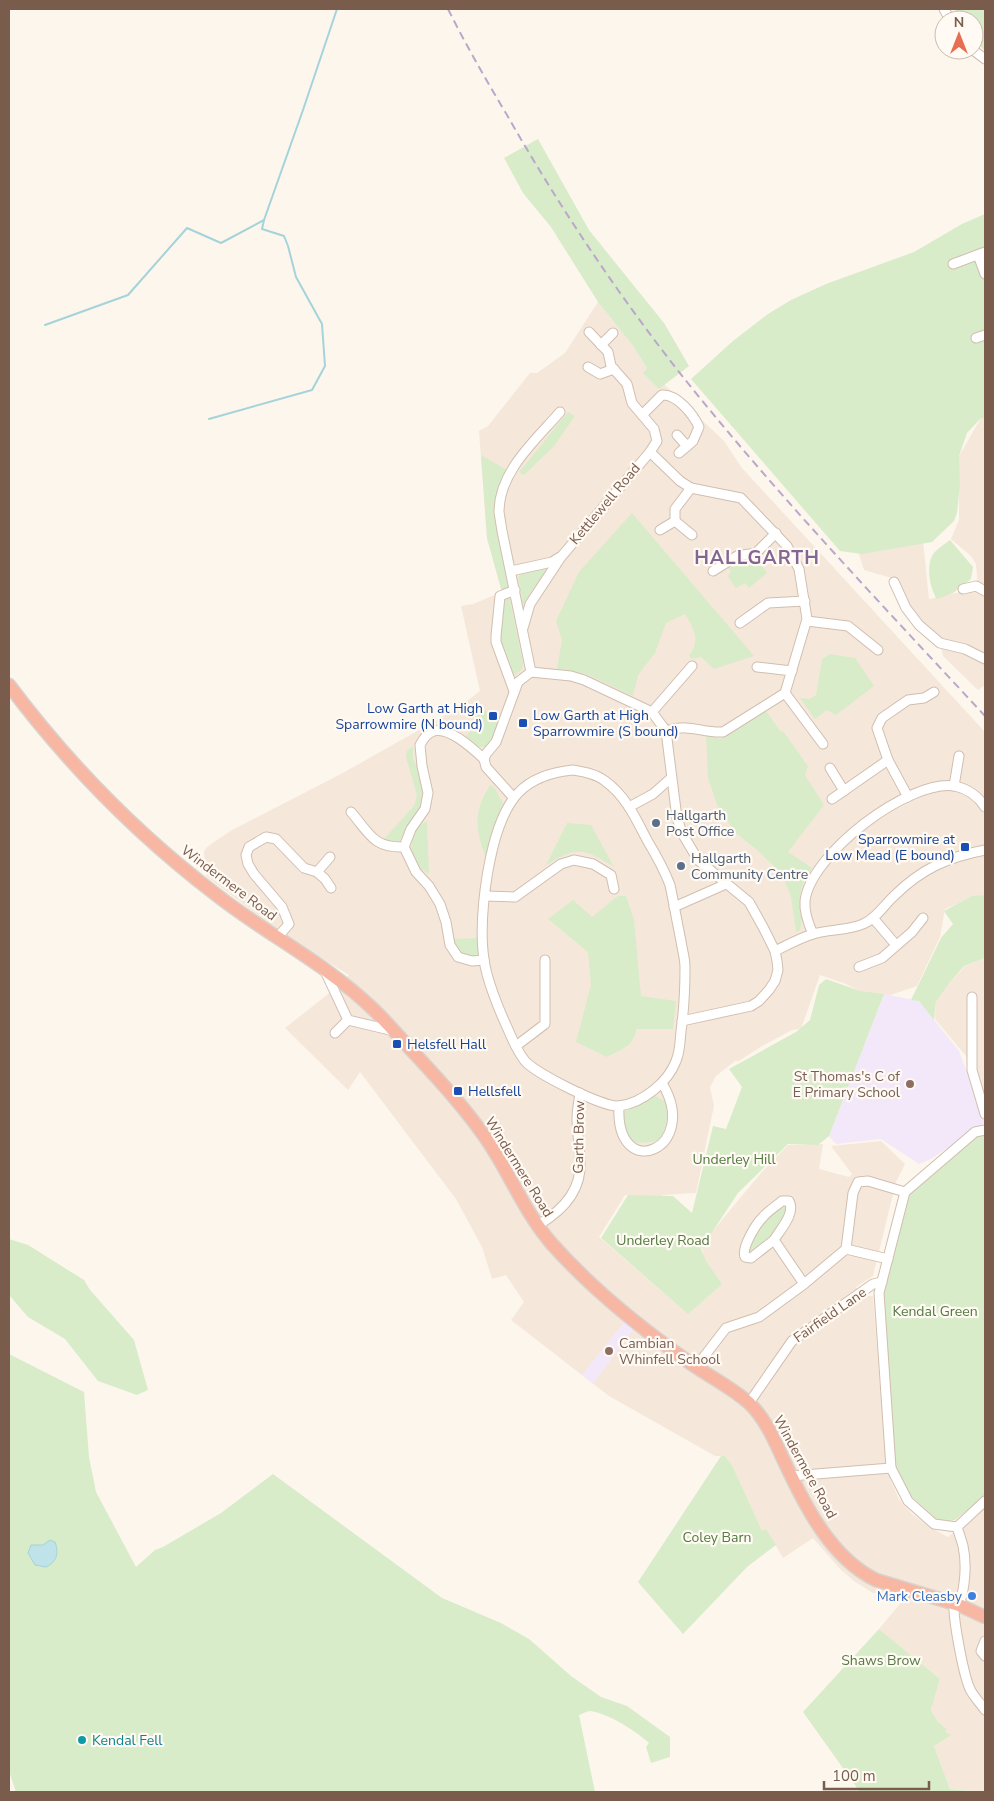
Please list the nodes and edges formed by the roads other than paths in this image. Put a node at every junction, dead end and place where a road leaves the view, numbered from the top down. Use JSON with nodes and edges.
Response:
{"nodes":[{"id":1,"x":982,"y":253,"type":"edge"},
{"id":2,"x":953,"y":264,"type":"dead end"},
{"id":3,"x":985,"y":274,"type":"edge"},
{"id":4,"x":589,"y":332,"type":"dead end"},
{"id":5,"x":613,"y":333,"type":"dead end"},
{"id":6,"x":985,"y":335,"type":"edge"},
{"id":7,"x":976,"y":338,"type":"dead end"},
{"id":8,"x":601,"y":344,"type":"junction"},
{"id":9,"x":588,"y":367,"type":"dead end"},
{"id":10,"x":614,"y":369,"type":"junction"},
{"id":11,"x":560,"y":412,"type":"dead end"},
{"id":12,"x":642,"y":414,"type":"junction"},
{"id":13,"x":676,"y":435,"type":"dead end"},
{"id":14,"x":687,"y":446,"type":"junction"},
{"id":15,"x":650,"y":452,"type":"junction"},
{"id":16,"x":679,"y":453,"type":"dead end"},
{"id":17,"x":691,"y":488,"type":"junction"},
{"id":18,"x":675,"y":521,"type":"junction"},
{"id":19,"x":660,"y":530,"type":"dead end"},
{"id":20,"x":776,"y":533,"type":"junction"},
{"id":21,"x":692,"y":535,"type":"dead end"},
{"id":22,"x":561,"y":557,"type":"junction"},
{"id":23,"x":511,"y":571,"type":"junction"},
{"id":24,"x":713,"y":571,"type":"dead end"},
{"id":25,"x":894,"y":582,"type":"dead end"},
{"id":26,"x":963,"y":589,"type":"dead end"},
{"id":27,"x":515,"y":590,"type":"junction"},
{"id":28,"x":985,"y":591,"type":"edge"},
{"id":29,"x":805,"y":601,"type":"junction"},
{"id":30,"x":807,"y":621,"type":"junction"},
{"id":31,"x":740,"y":623,"type":"dead end"},
{"id":32,"x":522,"y":628,"type":"junction"},
{"id":33,"x":878,"y":650,"type":"dead end"},
{"id":34,"x":985,"y":658,"type":"edge"},
{"id":35,"x":692,"y":666,"type":"dead end"},
{"id":36,"x":757,"y":667,"type":"dead end"},
{"id":37,"x":792,"y":671,"type":"junction"},
{"id":38,"x":531,"y":672,"type":"junction"},
{"id":39,"x":9,"y":685,"type":"edge"},
{"id":40,"x":514,"y":691,"type":"junction"},
{"id":41,"x":934,"y":692,"type":"dead end"},
{"id":42,"x":785,"y":693,"type":"junction"},
{"id":43,"x":652,"y":712,"type":"junction"},
{"id":44,"x":666,"y":731,"type":"junction"},
{"id":45,"x":823,"y":744,"type":"dead end"},
{"id":46,"x":959,"y":756,"type":"dead end"},
{"id":47,"x":484,"y":759,"type":"junction"},
{"id":48,"x":888,"y":760,"type":"junction"},
{"id":49,"x":830,"y":768,"type":"dead end"},
{"id":50,"x":671,"y":778,"type":"junction"},
{"id":51,"x":954,"y":786,"type":"junction"},
{"id":52,"x":844,"y":791,"type":"junction"},
{"id":53,"x":908,"y":796,"type":"junction"},
{"id":54,"x":513,"y":798,"type":"junction"},
{"id":55,"x":832,"y":799,"type":"dead end"},
{"id":56,"x":629,"y":807,"type":"junction"},
{"id":57,"x":985,"y":807,"type":"edge"},
{"id":58,"x":351,"y":812,"type":"dead end"},
{"id":59,"x":404,"y":847,"type":"junction"},
{"id":60,"x":985,"y":850,"type":"edge"},
{"id":61,"x":330,"y":857,"type":"dead end"},
{"id":62,"x":317,"y":872,"type":"junction"},
{"id":63,"x":726,"y":884,"type":"junction"},
{"id":64,"x":331,"y":888,"type":"dead end"},
{"id":65,"x":614,"y":889,"type":"dead end"},
{"id":66,"x":485,"y":896,"type":"junction"},
{"id":67,"x":674,"y":907,"type":"junction"},
{"id":68,"x":873,"y":918,"type":"junction"},
{"id":69,"x":923,"y":918,"type":"dead end"},
{"id":70,"x":813,"y":934,"type":"junction"},
{"id":71,"x":279,"y":938,"type":"junction"},
{"id":72,"x":896,"y":945,"type":"junction"},
{"id":73,"x":774,"y":951,"type":"junction"},
{"id":74,"x":484,"y":960,"type":"junction"},
{"id":75,"x":545,"y":960,"type":"dead end"},
{"id":76,"x":859,"y":968,"type":"dead end"},
{"id":77,"x":324,"y":969,"type":"junction"},
{"id":78,"x":972,"y":998,"type":"dead end"},
{"id":79,"x":348,"y":1020,"type":"junction"},
{"id":80,"x":682,"y":1021,"type":"junction"},
{"id":81,"x":394,"y":1031,"type":"junction"},
{"id":82,"x":335,"y":1033,"type":"dead end"},
{"id":83,"x":516,"y":1046,"type":"junction"},
{"id":84,"x":662,"y":1083,"type":"junction"},
{"id":85,"x":580,"y":1092,"type":"junction"},
{"id":86,"x":619,"y":1106,"type":"junction"},
{"id":87,"x":985,"y":1114,"type":"edge"},
{"id":88,"x":985,"y":1130,"type":"edge"},
{"id":89,"x":905,"y":1192,"type":"junction"},
{"id":90,"x":538,"y":1225,"type":"junction"},
{"id":91,"x":774,"y":1240,"type":"junction"},
{"id":92,"x":846,"y":1249,"type":"junction"},
{"id":93,"x":888,"y":1259,"type":"junction"},
{"id":94,"x":882,"y":1282,"type":"junction"},
{"id":95,"x":804,"y":1284,"type":"junction"},
{"id":96,"x":696,"y":1367,"type":"junction"},
{"id":97,"x":749,"y":1403,"type":"junction"},
{"id":98,"x":891,"y":1468,"type":"junction"},
{"id":99,"x":791,"y":1476,"type":"junction"},
{"id":100,"x":985,"y":1502,"type":"edge"},
{"id":101,"x":957,"y":1527,"type":"junction"},
{"id":102,"x":957,"y":1605,"type":"junction"},
{"id":103,"x":985,"y":1617,"type":"edge"},
{"id":104,"x":985,"y":1641,"type":"edge"},
{"id":105,"x":985,"y":1656,"type":"edge"},
{"id":106,"x":985,"y":1710,"type":"edge"}],
"edges":[{"from":1,"to":2,"type":"street"},
{"from":1,"to":3,"type":"street"},
{"from":4,"to":8,"type":"street"},
{"from":5,"to":8,"type":"street"},
{"from":6,"to":7,"type":"street"},
{"from":8,"to":10,"type":"street"},
{"from":9,"to":10,"type":"street"},
{"from":10,"to":12,"type":"street"},
{"from":11,"to":23,"type":"street"},
{"from":12,"to":14,"type":"street"},
{"from":12,"to":15,"type":"street"},
{"from":13,"to":14,"type":"street"},
{"from":14,"to":16,"type":"street"},
{"from":15,"to":17,"type":"street"},
{"from":15,"to":22,"type":"street","name":"Kettlewell Road"},
{"from":17,"to":18,"type":"street"},
{"from":17,"to":20,"type":"street"},
{"from":18,"to":19,"type":"street"},
{"from":18,"to":21,"type":"street"},
{"from":20,"to":24,"type":"street"},
{"from":20,"to":29,"type":"street"},
{"from":22,"to":23,"type":"street","name":"Kettlewell Road"},
{"from":22,"to":32,"type":"street","name":"Kettlewell Road"},
{"from":23,"to":27,"type":"street"},
{"from":25,"to":34,"type":"street"},
{"from":26,"to":28,"type":"street"},
{"from":27,"to":32,"type":"street"},
{"from":27,"to":40,"type":"street"},
{"from":29,"to":30,"type":"street"},
{"from":29,"to":31,"type":"street"},
{"from":30,"to":33,"type":"street"},
{"from":30,"to":37,"type":"street"},
{"from":32,"to":38,"type":"street"},
{"from":35,"to":43,"type":"street"},
{"from":36,"to":37,"type":"street"},
{"from":37,"to":42,"type":"street"},
{"from":38,"to":40,"type":"street"},
{"from":38,"to":43,"type":"street"},
{"from":39,"to":71,"type":"highway","name":"Windermere Road"},
{"from":40,"to":47,"type":"street"},
{"from":41,"to":48,"type":"street"},
{"from":42,"to":44,"type":"street"},
{"from":42,"to":45,"type":"street"},
{"from":43,"to":44,"type":"street"},
{"from":44,"to":50,"type":"street"},
{"from":46,"to":51,"type":"street"},
{"from":47,"to":54,"type":"street"},
{"from":47,"to":59,"type":"street"},
{"from":48,"to":52,"type":"street"},
{"from":48,"to":53,"type":"street"},
{"from":49,"to":52,"type":"street"},
{"from":50,"to":56,"type":"street"},
{"from":50,"to":63,"type":"street"},
{"from":51,"to":53,"type":"street"},
{"from":51,"to":57,"type":"street"},
{"from":52,"to":55,"type":"street"},
{"from":53,"to":70,"type":"street"},
{"from":54,"to":56,"type":"street"},
{"from":54,"to":66,"type":"street"},
{"from":56,"to":67,"type":"street"},
{"from":58,"to":59,"type":"street"},
{"from":59,"to":74,"type":"street"},
{"from":60,"to":68,"type":"street"},
{"from":61,"to":62,"type":"street"},
{"from":62,"to":64,"type":"street"},
{"from":62,"to":71,"type":"street"},
{"from":63,"to":67,"type":"street"},
{"from":63,"to":73,"type":"street"},
{"from":65,"to":66,"type":"street"},
{"from":66,"to":74,"type":"street"},
{"from":67,"to":80,"type":"street"},
{"from":68,"to":70,"type":"street"},
{"from":68,"to":72,"type":"street"},
{"from":69,"to":72,"type":"street"},
{"from":70,"to":73,"type":"street"},
{"from":71,"to":77,"type":"highway","name":"Windermere Road"},
{"from":72,"to":76,"type":"street"},
{"from":73,"to":80,"type":"street"},
{"from":74,"to":83,"type":"street"},
{"from":75,"to":83,"type":"street"},
{"from":77,"to":79,"type":"street"},
{"from":77,"to":81,"type":"highway","name":"Windermere Road"},
{"from":78,"to":87,"type":"street"},
{"from":79,"to":81,"type":"street"},
{"from":79,"to":82,"type":"street"},
{"from":80,"to":84,"type":"street"},
{"from":81,"to":90,"type":"highway","name":"Windermere Road"},
{"from":83,"to":85,"type":"street"},
{"from":84,"to":86,"type":"street"},
{"from":84,"to":86,"type":"street"},
{"from":85,"to":86,"type":"street"},
{"from":85,"to":90,"type":"street","name":"Garth Brow"},
{"from":88,"to":89,"type":"street"},
{"from":89,"to":92,"type":"street"},
{"from":89,"to":93,"type":"street"},
{"from":90,"to":96,"type":"highway","name":"Windermere Road"},
{"from":91,"to":91,"type":"street"},
{"from":91,"to":95,"type":"street"},
{"from":92,"to":93,"type":"street"},
{"from":92,"to":95,"type":"street"},
{"from":93,"to":94,"type":"street"},
{"from":94,"to":97,"type":"street","name":"Fairfield Lane"},
{"from":94,"to":98,"type":"street"},
{"from":95,"to":96,"type":"street"},
{"from":96,"to":97,"type":"highway","name":"Windermere Road"},
{"from":97,"to":99,"type":"highway","name":"Windermere Road"},
{"from":98,"to":99,"type":"street"},
{"from":98,"to":101,"type":"street"},
{"from":99,"to":102,"type":"highway","name":"Windermere Road"},
{"from":100,"to":101,"type":"street"},
{"from":101,"to":102,"type":"street"},
{"from":102,"to":103,"type":"highway","name":"Windermere Road"},
{"from":102,"to":106,"type":"street"},
{"from":104,"to":105,"type":"street"}]}
